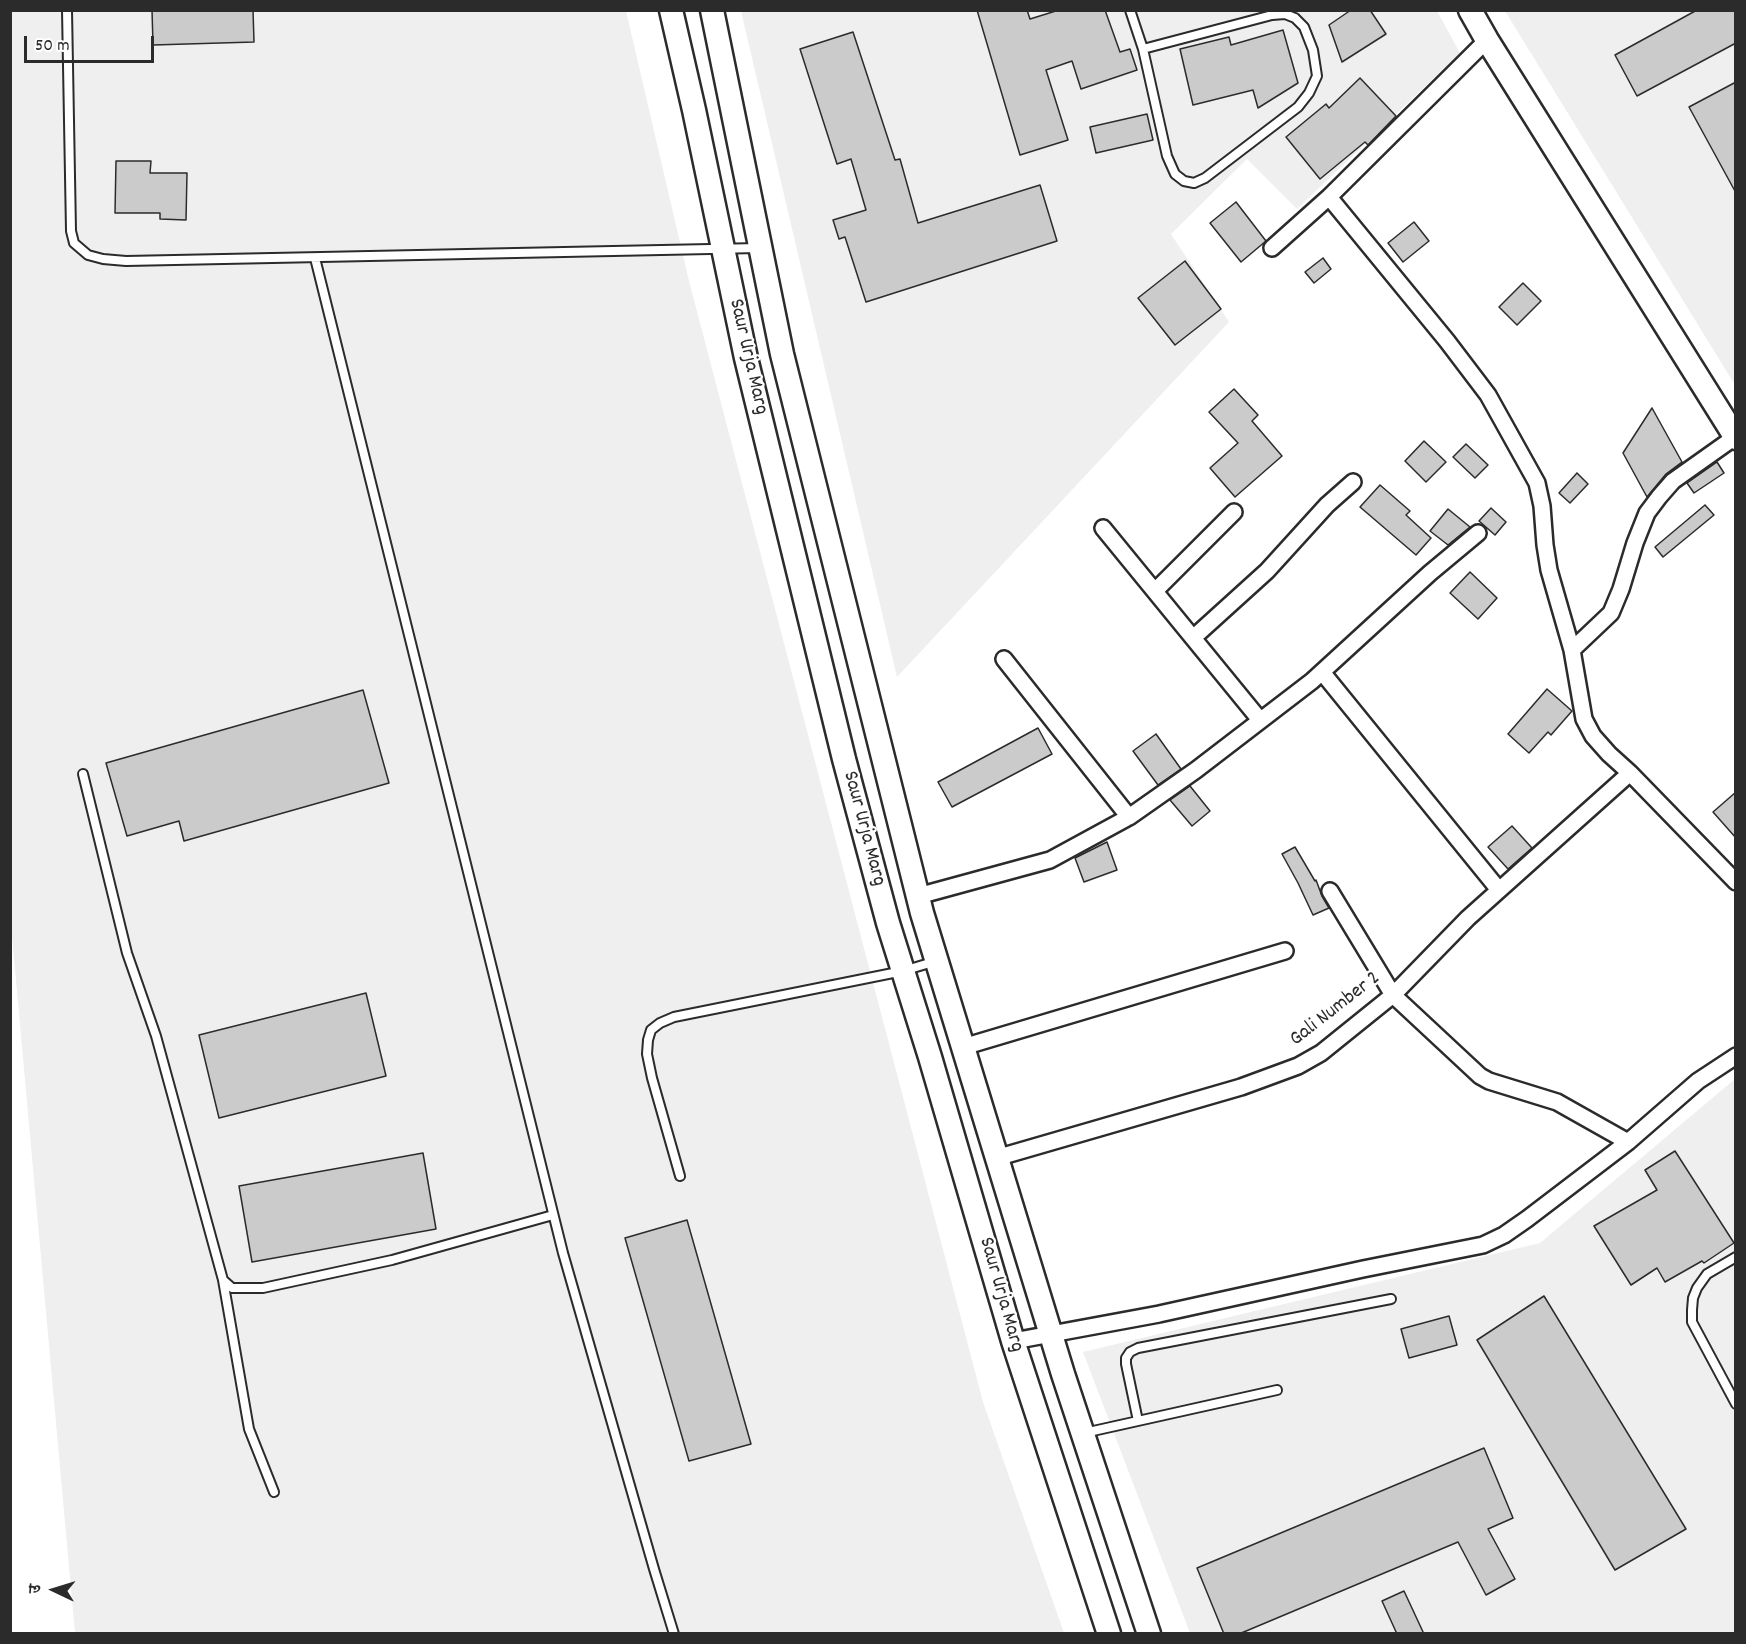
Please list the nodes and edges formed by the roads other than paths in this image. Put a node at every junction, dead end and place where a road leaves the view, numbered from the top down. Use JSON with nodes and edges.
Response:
{"nodes":[{"id":1,"x":67,"y":10,"type":"edge"},
{"id":2,"x":671,"y":10,"type":"edge"},
{"id":3,"x":712,"y":10,"type":"edge"},
{"id":4,"x":1130,"y":10,"type":"edge"},
{"id":5,"x":1470,"y":10,"type":"edge"},
{"id":6,"x":1487,"y":40,"type":"junction"},
{"id":7,"x":1143,"y":49,"type":"junction"},
{"id":8,"x":1329,"y":197,"type":"junction"},
{"id":9,"x":760,"y":248,"type":"junction"},
{"id":10,"x":1272,"y":248,"type":"dead end"},
{"id":11,"x":724,"y":250,"type":"junction"},
{"id":12,"x":315,"y":258,"type":"junction"},
{"id":13,"x":1735,"y":437,"type":"edge"},
{"id":14,"x":1353,"y":482,"type":"dead end"},
{"id":15,"x":1234,"y":512,"type":"dead end"},
{"id":16,"x":1103,"y":528,"type":"dead end"},
{"id":17,"x":1479,"y":533,"type":"dead end"},
{"id":18,"x":1155,"y":591,"type":"junction"},
{"id":19,"x":1193,"y":638,"type":"junction"},
{"id":20,"x":1572,"y":650,"type":"junction"},
{"id":21,"x":1004,"y":659,"type":"dead end"},
{"id":22,"x":1322,"y":672,"type":"junction"},
{"id":23,"x":863,"y":680,"type":"junction"},
{"id":24,"x":828,"y":691,"type":"junction"},
{"id":25,"x":1260,"y":720,"type":"junction"},
{"id":26,"x":1630,"y":773,"type":"junction"},
{"id":27,"x":83,"y":774,"type":"dead end"},
{"id":28,"x":1129,"y":817,"type":"junction"},
{"id":29,"x":1736,"y":882,"type":"edge"},
{"id":30,"x":1499,"y":890,"type":"junction"},
{"id":31,"x":1330,"y":891,"type":"dead end"},
{"id":32,"x":918,"y":896,"type":"junction"},
{"id":33,"x":1285,"y":951,"type":"dead end"},
{"id":34,"x":937,"y":961,"type":"junction"},
{"id":35,"x":903,"y":971,"type":"junction"},
{"id":36,"x":1393,"y":995,"type":"junction"},
{"id":37,"x":963,"y":1047,"type":"junction"},
{"id":38,"x":1736,"y":1056,"type":"edge"},
{"id":39,"x":1628,"y":1142,"type":"junction"},
{"id":40,"x":996,"y":1158,"type":"junction"},
{"id":41,"x":680,"y":1176,"type":"dead end"},
{"id":42,"x":553,"y":1215,"type":"junction"},
{"id":43,"x":1736,"y":1257,"type":"edge"},
{"id":44,"x":223,"y":1280,"type":"junction"},
{"id":45,"x":1391,"y":1299,"type":"dead end"},
{"id":46,"x":1052,"y":1335,"type":"junction"},
{"id":47,"x":1013,"y":1341,"type":"junction"},
{"id":48,"x":1277,"y":1390,"type":"dead end"},
{"id":49,"x":1736,"y":1404,"type":"edge"},
{"id":50,"x":1138,"y":1421,"type":"junction"},
{"id":51,"x":1083,"y":1433,"type":"junction"},
{"id":52,"x":274,"y":1492,"type":"dead end"},
{"id":53,"x":674,"y":1634,"type":"edge"},
{"id":54,"x":1109,"y":1634,"type":"edge"},
{"id":55,"x":1149,"y":1634,"type":"edge"}],
"edges":[{"from":1,"to":12,"type":"lane"},
{"from":2,"to":11,"type":"street","name":"Saur Urja Marg"},
{"from":3,"to":9,"type":"street","name":"Saur Urja Marg"},
{"from":4,"to":7,"type":"lane"},
{"from":5,"to":6,"type":"street"},
{"from":6,"to":8,"type":"street"},
{"from":6,"to":13,"type":"street"},
{"from":7,"to":7,"type":"lane"},
{"from":8,"to":10,"type":"street"},
{"from":8,"to":20,"type":"street"},
{"from":9,"to":11,"type":"lane"},
{"from":9,"to":23,"type":"street","name":"Saur Urja Marg"},
{"from":11,"to":12,"type":"lane"},
{"from":11,"to":24,"type":"street","name":"Saur Urja Marg"},
{"from":12,"to":42,"type":"lane"},
{"from":13,"to":20,"type":"street"},
{"from":14,"to":19,"type":"street"},
{"from":15,"to":18,"type":"street"},
{"from":16,"to":18,"type":"street"},
{"from":17,"to":22,"type":"street"},
{"from":18,"to":19,"type":"street"},
{"from":19,"to":25,"type":"street"},
{"from":20,"to":26,"type":"street"},
{"from":21,"to":28,"type":"street"},
{"from":22,"to":25,"type":"street"},
{"from":22,"to":30,"type":"street"},
{"from":23,"to":24,"type":"street"},
{"from":23,"to":32,"type":"street","name":"Saur Urja Marg"},
{"from":24,"to":35,"type":"street","name":"Saur Urja Marg"},
{"from":25,"to":28,"type":"street"},
{"from":26,"to":29,"type":"street"},
{"from":26,"to":30,"type":"street","name":"Gali Number 2"},
{"from":27,"to":44,"type":"lane"},
{"from":28,"to":32,"type":"street"},
{"from":30,"to":36,"type":"street","name":"Gali Number 2"},
{"from":31,"to":36,"type":"street"},
{"from":32,"to":34,"type":"street","name":"Saur Urja Marg"},
{"from":33,"to":37,"type":"street"},
{"from":34,"to":35,"type":"lane"},
{"from":34,"to":37,"type":"street","name":"Saur Urja Marg"},
{"from":35,"to":41,"type":"lane"},
{"from":35,"to":47,"type":"street","name":"Saur Urja Marg"},
{"from":36,"to":39,"type":"street"},
{"from":36,"to":40,"type":"street","name":"Gali Number 2"},
{"from":37,"to":40,"type":"street","name":"Saur Urja Marg"},
{"from":38,"to":39,"type":"street"},
{"from":39,"to":46,"type":"street"},
{"from":40,"to":46,"type":"street","name":"Saur Urja Marg"},
{"from":42,"to":44,"type":"lane"},
{"from":42,"to":53,"type":"lane"},
{"from":43,"to":49,"type":"lane"},
{"from":44,"to":52,"type":"lane"},
{"from":45,"to":50,"type":"lane"},
{"from":46,"to":47,"type":"street"},
{"from":46,"to":51,"type":"street","name":"Saur Urja Marg"},
{"from":47,"to":54,"type":"street","name":"Saur Urja Marg"},
{"from":48,"to":50,"type":"lane"},
{"from":50,"to":51,"type":"lane"},
{"from":51,"to":55,"type":"street","name":"Saur Urja Marg"}]}
